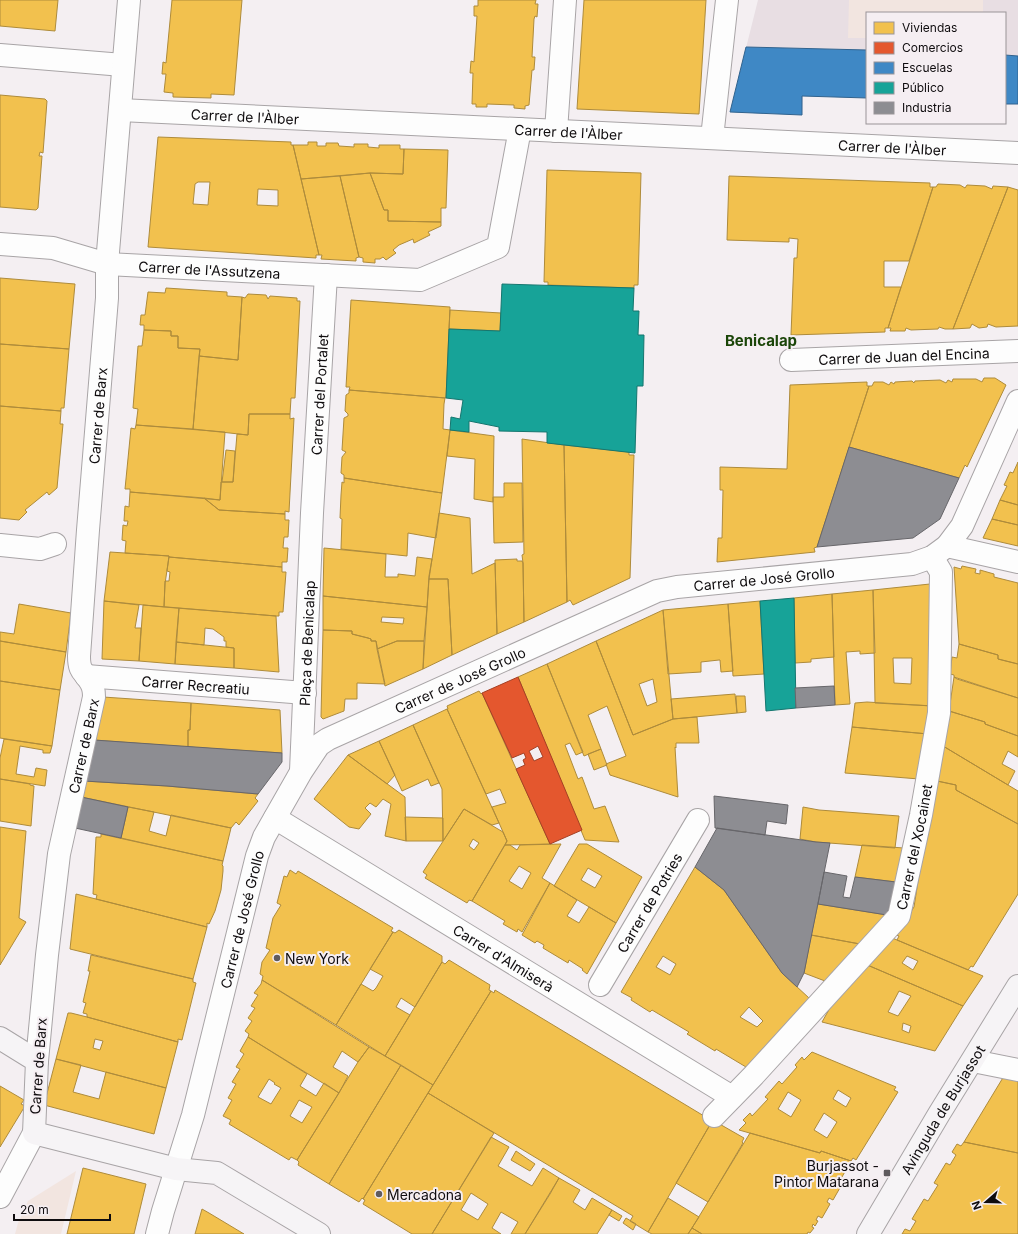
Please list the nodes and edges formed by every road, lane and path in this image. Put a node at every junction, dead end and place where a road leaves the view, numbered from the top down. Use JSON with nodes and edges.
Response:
{"nodes":[{"id":1,"x":129,"y":0,"type":"edge"},
{"id":2,"x":565,"y":0,"type":"edge"},
{"id":3,"x":727,"y":0,"type":"edge"},
{"id":4,"x":0,"y":55,"type":"edge"},
{"id":5,"x":123,"y":66,"type":"junction"},
{"id":6,"x":120,"y":110,"type":"junction"},
{"id":7,"x":520,"y":129,"type":"junction"},
{"id":8,"x":556,"y":131,"type":"junction"},
{"id":9,"x":712,"y":138,"type":"junction"},
{"id":10,"x":1018,"y":153,"type":"edge"},
{"id":11,"x":0,"y":244,"type":"edge"},
{"id":12,"x":107,"y":264,"type":"junction"},
{"id":13,"x":326,"y":275,"type":"junction"},
{"id":14,"x":1018,"y":351,"type":"edge"},
{"id":15,"x":791,"y":360,"type":"dead end"},
{"id":16,"x":1018,"y":401,"type":"edge"},
{"id":17,"x":312,"y":513,"type":"joint"},
{"id":18,"x":55,"y":544,"type":"dead end"},
{"id":19,"x":0,"y":545,"type":"edge"},
{"id":20,"x":940,"y":551,"type":"junction"},
{"id":21,"x":1018,"y":562,"type":"edge"},
{"id":22,"x":86,"y":676,"type":"junction"},
{"id":23,"x":305,"y":693,"type":"junction"},
{"id":24,"x":301,"y":772,"type":"junction"},
{"id":25,"x":275,"y":818,"type":"junction"},
{"id":26,"x":698,"y":820,"type":"dead end"},
{"id":27,"x":600,"y":985,"type":"dead end"},
{"id":28,"x":1018,"y":986,"type":"edge"},
{"id":29,"x":0,"y":1038,"type":"edge"},
{"id":30,"x":37,"y":1061,"type":"junction"},
{"id":31,"x":973,"y":1061,"type":"junction"},
{"id":32,"x":1018,"y":1070,"type":"edge"},
{"id":33,"x":732,"y":1097,"type":"junction"},
{"id":34,"x":714,"y":1116,"type":"dead end"},
{"id":35,"x":34,"y":1134,"type":"junction"},
{"id":36,"x":176,"y":1169,"type":"junction"},
{"id":37,"x":1,"y":1195,"type":"edge"},
{"id":38,"x":157,"y":1234,"type":"edge"},
{"id":39,"x":319,"y":1234,"type":"edge"},
{"id":40,"x":868,"y":1234,"type":"edge"}],
"edges":[{"from":1,"to":5,"type":"street","name":"Carrer de Barx"},
{"from":2,"to":8,"type":"street"},
{"from":3,"to":9,"type":"street"},
{"from":4,"to":5,"type":"street"},
{"from":5,"to":6,"type":"street","name":"Carrer de Barx"},
{"from":6,"to":7,"type":"street","name":"Carrer de l'Àlber"},
{"from":6,"to":12,"type":"street","name":"Carrer de Barx"},
{"from":7,"to":8,"type":"street","name":"Carrer de l'Àlber"},
{"from":7,"to":13,"type":"street","name":"Carrer de l'Assutzena"},
{"from":8,"to":9,"type":"street","name":"Carrer de l'Àlber"},
{"from":9,"to":10,"type":"street","name":"Carrer de l'Àlber"},
{"from":11,"to":12,"type":"street","name":"Carrer de l'Assutzena"},
{"from":12,"to":13,"type":"street","name":"Carrer de l'Assutzena"},
{"from":12,"to":22,"type":"street","name":"Carrer de Barx"},
{"from":13,"to":17,"type":"street","name":"Carrer del Portalet"},
{"from":14,"to":15,"type":"street","name":"Carrer de Juan del Encina"},
{"from":16,"to":20,"type":"street"},
{"from":17,"to":23,"type":"street","name":"Plaça de Benicalap"},
{"from":18,"to":19,"type":"street"},
{"from":20,"to":21,"type":"street"},
{"from":20,"to":24,"type":"street","name":"Carrer de José Grollo"},
{"from":20,"to":33,"type":"street","name":"Carrer del Xocainet"},
{"from":22,"to":23,"type":"street","name":"Carrer Recreatiu"},
{"from":22,"to":30,"type":"street","name":"Carrer de Barx"},
{"from":23,"to":24,"type":"street","name":"Plaça de Benicalap"},
{"from":24,"to":25,"type":"street","name":"Carrer de José Grollo"},
{"from":25,"to":33,"type":"street","name":"Carrer d'Almiserà"},
{"from":25,"to":36,"type":"street","name":"Carrer de José Grollo"},
{"from":26,"to":27,"type":"street","name":"Carrer de Potries"},
{"from":28,"to":31,"type":"street","name":"Avinguda de Burjassot"},
{"from":29,"to":30,"type":"street"},
{"from":30,"to":35,"type":"street","name":"Carrer de Barx"},
{"from":31,"to":32,"type":"street"},
{"from":31,"to":40,"type":"street","name":"Avinguda de Burjassot"},
{"from":33,"to":34,"type":"street","name":"Carrer del Xocainet"},
{"from":35,"to":36,"type":"street"},
{"from":35,"to":37,"type":"street","name":"Carrer de Barx"},
{"from":36,"to":38,"type":"street","name":"Carrer de José Grollo"},
{"from":36,"to":39,"type":"street"}]}
